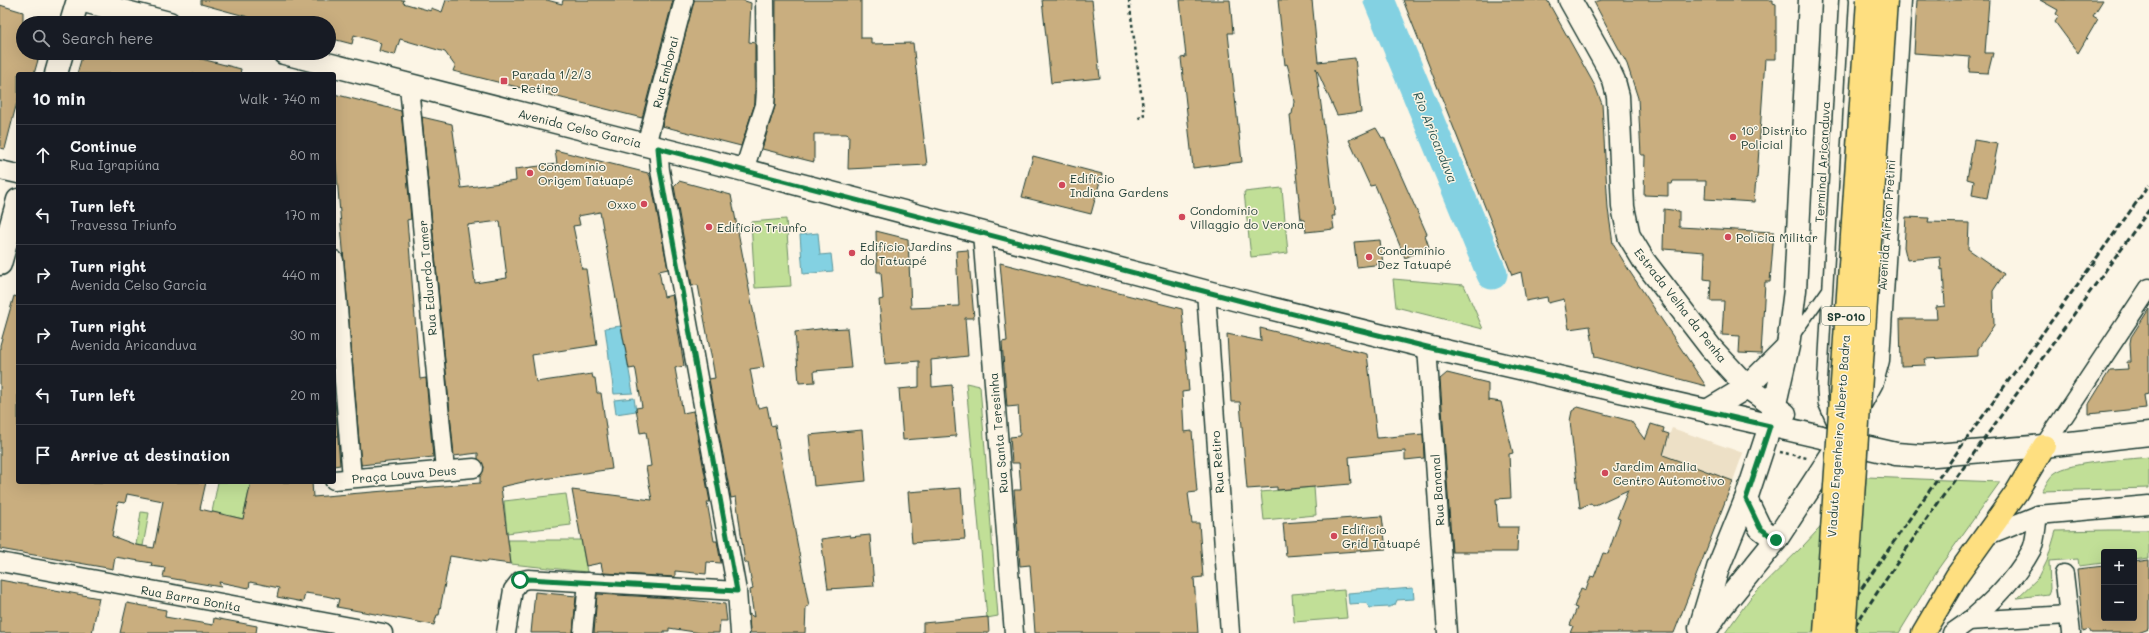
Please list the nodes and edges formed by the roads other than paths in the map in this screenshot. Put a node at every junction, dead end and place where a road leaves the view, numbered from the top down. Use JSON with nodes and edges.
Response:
{"nodes":[{"id":1,"x":79,"y":0,"type":"edge"},
{"id":2,"x":684,"y":0,"type":"edge"},
{"id":3,"x":765,"y":0,"type":"edge"},
{"id":4,"x":1570,"y":0,"type":"edge"},
{"id":5,"x":1810,"y":0,"type":"edge"},
{"id":6,"x":1844,"y":0,"type":"edge"},
{"id":7,"x":1868,"y":0,"type":"edge"},
{"id":8,"x":1886,"y":0,"type":"edge"},
{"id":9,"x":1900,"y":0,"type":"edge"},
{"id":10,"x":73,"y":16,"type":"edge"},
{"id":11,"x":141,"y":16,"type":"edge"},
{"id":12,"x":60,"y":60,"type":"edge"},
{"id":13,"x":300,"y":60,"type":"edge"},
{"id":14,"x":318,"y":68,"type":"edge"},
{"id":15,"x":57,"y":72,"type":"edge"},
{"id":16,"x":409,"y":86,"type":"junction"},
{"id":17,"x":652,"y":146,"type":"junction"},
{"id":18,"x":0,"y":170,"type":"edge"},
{"id":19,"x":744,"y":170,"type":"junction"},
{"id":20,"x":16,"y":174,"type":"edge"},
{"id":21,"x":16,"y":207,"type":"edge"},
{"id":22,"x":982,"y":233,"type":"junction"},
{"id":23,"x":0,"y":264,"type":"edge"},
{"id":24,"x":336,"y":284,"type":"edge"},
{"id":25,"x":2149,"y":288,"type":"edge"},
{"id":26,"x":1826,"y":290,"type":"junction"},
{"id":27,"x":1206,"y":291,"type":"junction"},
{"id":28,"x":1788,"y":346,"type":"junction"},
{"id":29,"x":1427,"y":347,"type":"junction"},
{"id":30,"x":1747,"y":386,"type":"junction"},
{"id":31,"x":1707,"y":411,"type":"junction"},
{"id":32,"x":1772,"y":416,"type":"junction"},
{"id":33,"x":2149,"y":434,"type":"edge"},
{"id":34,"x":1841,"y":442,"type":"junction"},
{"id":35,"x":2044,"y":446,"type":"junction"},
{"id":36,"x":474,"y":468,"type":"dead end"},
{"id":37,"x":445,"y":470,"type":"junction"},
{"id":38,"x":352,"y":478,"type":"junction"},
{"id":39,"x":336,"y":480,"type":"edge"},
{"id":40,"x":1746,"y":499,"type":"junction"},
{"id":41,"x":2149,"y":505,"type":"edge"},
{"id":42,"x":2038,"y":516,"type":"junction"},
{"id":43,"x":1986,"y":536,"type":"junction"},
{"id":44,"x":1776,"y":540,"type":"junction"},
{"id":45,"x":0,"y":562,"type":"edge"},
{"id":46,"x":2064,"y":574,"type":"dead end"},
{"id":47,"x":588,"y":582,"type":"junction"},
{"id":48,"x":737,"y":591,"type":"junction"},
{"id":49,"x":2068,"y":614,"type":"junction"},
{"id":50,"x":1968,"y":621,"type":"junction"},
{"id":51,"x":383,"y":633,"type":"edge"},
{"id":52,"x":506,"y":633,"type":"edge"},
{"id":53,"x":583,"y":633,"type":"edge"},
{"id":54,"x":740,"y":633,"type":"edge"},
{"id":55,"x":1014,"y":633,"type":"edge"},
{"id":56,"x":1230,"y":633,"type":"edge"},
{"id":57,"x":1447,"y":633,"type":"edge"},
{"id":58,"x":1698,"y":633,"type":"edge"},
{"id":59,"x":1704,"y":633,"type":"edge"},
{"id":60,"x":1825,"y":633,"type":"edge"},
{"id":61,"x":1844,"y":633,"type":"edge"},
{"id":62,"x":1923,"y":633,"type":"edge"},
{"id":63,"x":1952,"y":633,"type":"edge"},
{"id":64,"x":2071,"y":633,"type":"edge"}],
"edges":[{"from":1,"to":10,"type":"main road"},
{"from":1,"to":11,"type":"main road"},
{"from":2,"to":17,"type":"street","name":"Rua Emborai"},
{"from":3,"to":19,"type":"street"},
{"from":4,"to":30,"type":"main road","name":"Estrada Velha da Penha"},
{"from":5,"to":28,"type":"main road"},
{"from":6,"to":26,"type":"lane","name":"Terminal Aricanduva"},
{"from":7,"to":60,"type":"highway","name":"Viaduto Engenheiro Alberto Badra","number":"SP-010","bridge":true},
{"from":8,"to":61,"type":"highway","name":"Viaduto Engenheiro Alberto Badra","number":"SP-010","bridge":true},
{"from":9,"to":34,"type":"main road","name":"Avenida Aírton Pretini"},
{"from":12,"to":15,"type":"main road"},
{"from":13,"to":14,"type":"main road","name":"Avenida Celso Garcia"},
{"from":14,"to":16,"type":"main road","name":"Avenida Celso Garcia"},
{"from":16,"to":17,"type":"main road","name":"Avenida Celso Garcia"},
{"from":16,"to":37,"type":"street","name":"Rua Eduardo Tamer"},
{"from":17,"to":19,"type":"main road","name":"Avenida Celso Garcia"},
{"from":17,"to":48,"type":"street","name":"Rua Emborai"},
{"from":18,"to":20,"type":"street"},
{"from":19,"to":22,"type":"main road","name":"Avenida Celso Garcia"},
{"from":21,"to":23,"type":"main road"},
{"from":22,"to":27,"type":"main road","name":"Avenida Celso Garcia"},
{"from":22,"to":55,"type":"street","name":"Rua Santa Teresinha"},
{"from":24,"to":38,"type":"street"},
{"from":25,"to":35,"type":"street"},
{"from":26,"to":28,"type":"lane"},
{"from":26,"to":34,"type":"lane","name":"Terminal Aricanduva"},
{"from":27,"to":29,"type":"main road","name":"Avenida Celso Garcia"},
{"from":27,"to":56,"type":"street","name":"Rua Retiro"},
{"from":28,"to":30,"type":"main road"},
{"from":28,"to":32,"type":"main road"},
{"from":29,"to":31,"type":"main road","name":"Avenida Celso Garcia"},
{"from":29,"to":57,"type":"street","name":"Rua Bananal"},
{"from":30,"to":31,"type":"main road"},
{"from":30,"to":32,"type":"main road","name":"Estrada Velha da Penha"},
{"from":31,"to":32,"type":"main road","name":"Avenida Celso Garcia"},
{"from":32,"to":34,"type":"main road","name":"Estrada Velha da Penha"},
{"from":32,"to":40,"type":"main road"},
{"from":33,"to":35,"type":"main road"},
{"from":34,"to":35,"type":"main road"},
{"from":34,"to":44,"type":"main road","name":"Avenida Aírton Pretini"},
{"from":35,"to":43,"type":"highway"},
{"from":36,"to":37,"type":"street","name":"Praça Louva Deus"},
{"from":37,"to":38,"type":"street","name":"Praça Louva Deus"},
{"from":38,"to":39,"type":"street","name":"Praça Louva Deus"},
{"from":40,"to":44,"type":"main road"},
{"from":40,"to":58,"type":"main road"},
{"from":41,"to":42,"type":"street"},
{"from":42,"to":43,"type":"street"},
{"from":42,"to":50,"type":"street"},
{"from":43,"to":62,"type":"highway"},
{"from":44,"to":59,"type":"main road","name":"Avenida Aírton Pretini"},
{"from":45,"to":51,"type":"street","name":"Rua Barra Bonita"},
{"from":46,"to":49,"type":"street"},
{"from":47,"to":48,"type":"street"},
{"from":47,"to":52,"type":"street"},
{"from":47,"to":53,"type":"street"},
{"from":48,"to":54,"type":"street","name":"Rua Emborai"},
{"from":49,"to":50,"type":"street"},
{"from":49,"to":64,"type":"street"},
{"from":50,"to":63,"type":"street"}]}
